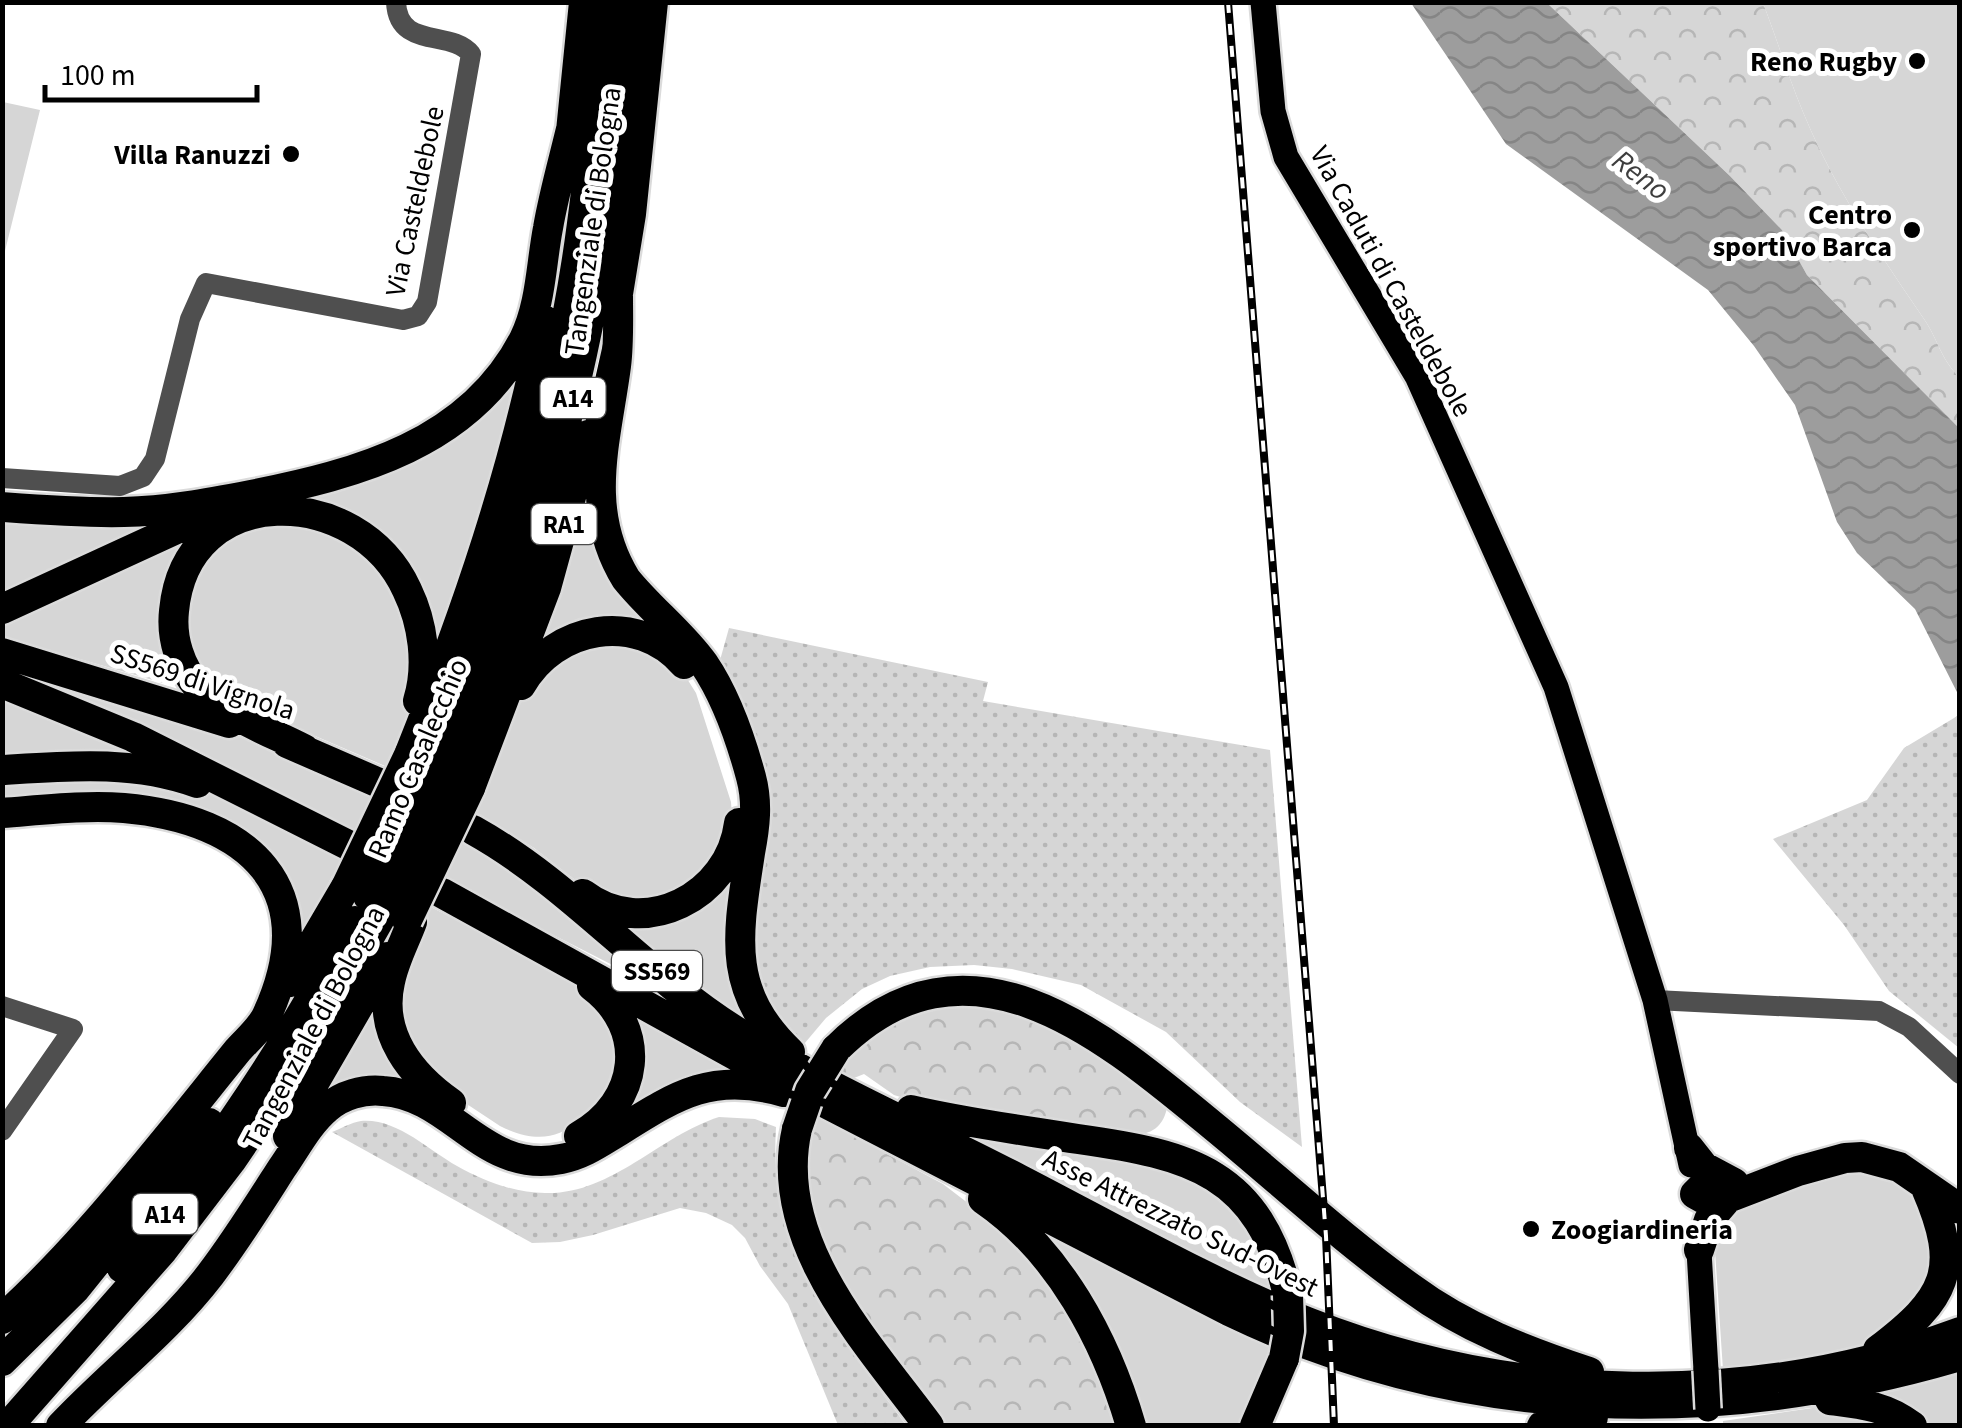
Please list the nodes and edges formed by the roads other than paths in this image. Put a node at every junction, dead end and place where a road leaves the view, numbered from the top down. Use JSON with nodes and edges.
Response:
{"nodes":[{"id":1,"x":396,"y":2,"type":"edge"},
{"id":2,"x":584,"y":2,"type":"edge"},
{"id":3,"x":607,"y":2,"type":"edge"},
{"id":4,"x":629,"y":2,"type":"edge"},
{"id":5,"x":653,"y":2,"type":"edge"},
{"id":6,"x":1263,"y":2,"type":"edge"},
{"id":7,"x":572,"y":124,"type":"junction"},
{"id":8,"x":618,"y":296,"type":"junction"},
{"id":9,"x":2,"y":478,"type":"edge"},
{"id":10,"x":275,"y":490,"type":"junction"},
{"id":11,"x":2,"y":507,"type":"edge"},
{"id":12,"x":2,"y":609,"type":"edge"},
{"id":13,"x":2,"y":653,"type":"edge"},
{"id":14,"x":2,"y":683,"type":"edge"},
{"id":15,"x":488,"y":746,"type":"junction"},
{"id":16,"x":304,"y":750,"type":"junction"},
{"id":17,"x":432,"y":768,"type":"junction"},
{"id":18,"x":2,"y":770,"type":"edge"},
{"id":19,"x":382,"y":796,"type":"junction"},
{"id":20,"x":2,"y":813,"type":"edge"},
{"id":21,"x":292,"y":816,"type":"junction"},
{"id":22,"x":473,"y":830,"type":"dead end"},
{"id":23,"x":348,"y":845,"type":"dead end"},
{"id":24,"x":512,"y":852,"type":"junction"},
{"id":25,"x":435,"y":886,"type":"junction"},
{"id":26,"x":384,"y":906,"type":"junction"},
{"id":27,"x":534,"y":942,"type":"junction"},
{"id":28,"x":1655,"y":1000,"type":"junction"},
{"id":29,"x":2,"y":1006,"type":"edge"},
{"id":30,"x":304,"y":1009,"type":"junction"},
{"id":31,"x":266,"y":1019,"type":"junction"},
{"id":32,"x":814,"y":1074,"type":"junction"},
{"id":33,"x":1960,"y":1074,"type":"edge"},
{"id":34,"x":860,"y":1097,"type":"junction"},
{"id":35,"x":825,"y":1104,"type":"junction"},
{"id":36,"x":2,"y":1131,"type":"edge"},
{"id":37,"x":898,"y":1142,"type":"junction"},
{"id":38,"x":1690,"y":1148,"type":"junction"},
{"id":39,"x":1925,"y":1186,"type":"junction"},
{"id":40,"x":1726,"y":1190,"type":"junction"},
{"id":41,"x":1694,"y":1194,"type":"junction"},
{"id":42,"x":1960,"y":1210,"type":"edge"},
{"id":43,"x":252,"y":1216,"type":"junction"},
{"id":44,"x":163,"y":1250,"type":"junction"},
{"id":45,"x":1699,"y":1250,"type":"junction"},
{"id":46,"x":2,"y":1319,"type":"edge"},
{"id":47,"x":1960,"y":1332,"type":"edge"},
{"id":48,"x":1960,"y":1356,"type":"edge"},
{"id":49,"x":2,"y":1361,"type":"edge"},
{"id":50,"x":1863,"y":1361,"type":"junction"},
{"id":51,"x":1642,"y":1397,"type":"junction"},
{"id":52,"x":1794,"y":1397,"type":"junction"},
{"id":53,"x":2,"y":1402,"type":"edge"},
{"id":54,"x":68,"y":1420,"type":"edge"},
{"id":55,"x":8,"y":1426,"type":"edge"},
{"id":56,"x":29,"y":1426,"type":"edge"},
{"id":57,"x":929,"y":1426,"type":"edge"},
{"id":58,"x":1131,"y":1426,"type":"edge"},
{"id":59,"x":1255,"y":1426,"type":"edge"},
{"id":60,"x":1542,"y":1426,"type":"edge"},
{"id":61,"x":1709,"y":1426,"type":"edge"},
{"id":62,"x":1912,"y":1426,"type":"edge"}],
"edges":[{"from":1,"to":9,"type":"street","name":"Via Casteldebole"},
{"from":2,"to":7,"type":"highway","name":"Tangenziale di Bologna","number":"RA1"},
{"from":3,"to":17,"type":"highway","name":"Ramo Casalecchio","number":"A14"},
{"from":4,"to":17,"type":"highway","name":"Ramo Casalecchio","number":"A14"},
{"from":5,"to":8,"type":"highway","name":"Tangenziale di Bologna","number":"RA1"},
{"from":6,"to":28,"type":"main road","name":"Via Caduti di Casteldebole"},
{"from":7,"to":10,"type":"highway"},
{"from":7,"to":17,"type":"highway","name":"Tangenziale di Bologna","number":"RA1"},
{"from":8,"to":15,"type":"highway","name":"Tangenziale di Bologna","number":"RA1"},
{"from":8,"to":32,"type":"highway"},
{"from":10,"to":11,"type":"highway"},
{"from":10,"to":12,"type":"highway"},
{"from":13,"to":16,"type":"highway","name":"SS569 di Vignola"},
{"from":14,"to":21,"type":"highway"},
{"from":15,"to":17,"type":"highway","name":"Tangenziale di Bologna","number":"RA1"},
{"from":15,"to":24,"type":"highway"},
{"from":16,"to":17,"type":"highway"},
{"from":16,"to":19,"type":"highway","name":"SS569 di Vignola"},
{"from":17,"to":19,"type":"highway","bridge":true},
{"from":17,"to":25,"type":"highway","name":"Tangenziale di Bologna","number":"RA1","bridge":true},
{"from":17,"to":26,"type":"highway","name":"Ramo Casalecchio","number":"A14","bridge":true},
{"from":18,"to":21,"type":"highway"},
{"from":19,"to":26,"type":"highway","name":"Tangenziale di Bologna","number":"RA1","bridge":true},
{"from":20,"to":31,"type":"highway"},
{"from":21,"to":23,"type":"highway"},
{"from":22,"to":24,"type":"highway","number":"SS569"},
{"from":24,"to":32,"type":"highway","number":"SS569"},
{"from":25,"to":26,"type":"highway","name":"Tangenziale di Bologna","number":"RA1","bridge":true},
{"from":25,"to":27,"type":"highway","number":"SS569"},
{"from":26,"to":27,"type":"highway"},
{"from":26,"to":30,"type":"highway","name":"Ramo Casalecchio","number":"A14"},
{"from":26,"to":31,"type":"highway","name":"Tangenziale di Bologna","number":"RA1"},
{"from":26,"to":43,"type":"highway","name":"Tangenziale di Bologna","number":"RA1"},
{"from":26,"to":44,"type":"highway","name":"Ramo Casalecchio","number":"A14"},
{"from":27,"to":35,"type":"highway","number":"SS569"},
{"from":28,"to":33,"type":"street"},
{"from":28,"to":38,"type":"main road","name":"Via Caduti di Casteldebole"},
{"from":29,"to":36,"type":"street"},
{"from":30,"to":49,"type":"highway"},
{"from":30,"to":53,"type":"highway","name":"Ramo Casalecchio","number":"A14"},
{"from":31,"to":46,"type":"highway","number":"RA1"},
{"from":32,"to":34,"type":"highway","number":"SS569"},
{"from":34,"to":51,"type":"highway","name":"Asse Attrezzato Sud-Ovest"},
{"from":34,"to":59,"type":"highway","bridge":true},
{"from":35,"to":37,"type":"highway","number":"SS569"},
{"from":35,"to":43,"type":"highway"},
{"from":37,"to":51,"type":"highway","name":"Asse Attrezzato Sud-Ovest"},
{"from":37,"to":58,"type":"highway"},
{"from":38,"to":40,"type":"highway"},
{"from":38,"to":41,"type":"main road","name":"Via Caduti di Casteldebole"},
{"from":39,"to":40,"type":"highway"},
{"from":39,"to":42,"type":"highway"},
{"from":39,"to":50,"type":"highway"},
{"from":40,"to":41,"type":"highway"},
{"from":40,"to":45,"type":"highway"},
{"from":41,"to":45,"type":"main road","name":"Via Caduti di Casteldebole"},
{"from":43,"to":54,"type":"highway","number":"RA1"},
{"from":44,"to":55,"type":"highway","name":"Ramo Casalecchio","number":"A14"},
{"from":44,"to":56,"type":"highway"},
{"from":45,"to":61,"type":"main road","name":"Via Caduti di Casteldebole","bridge":true},
{"from":47,"to":50,"type":"highway","name":"Asse Attrezzato Sud-Ovest"},
{"from":48,"to":52,"type":"highway","name":"Asse Attrezzato Sud-Ovest"},
{"from":50,"to":51,"type":"highway","name":"Asse Attrezzato Sud-Ovest"},
{"from":51,"to":52,"type":"highway","name":"Asse Attrezzato Sud-Ovest"},
{"from":51,"to":57,"type":"highway","bridge":true},
{"from":51,"to":60,"type":"highway"},
{"from":52,"to":62,"type":"highway"}]}
